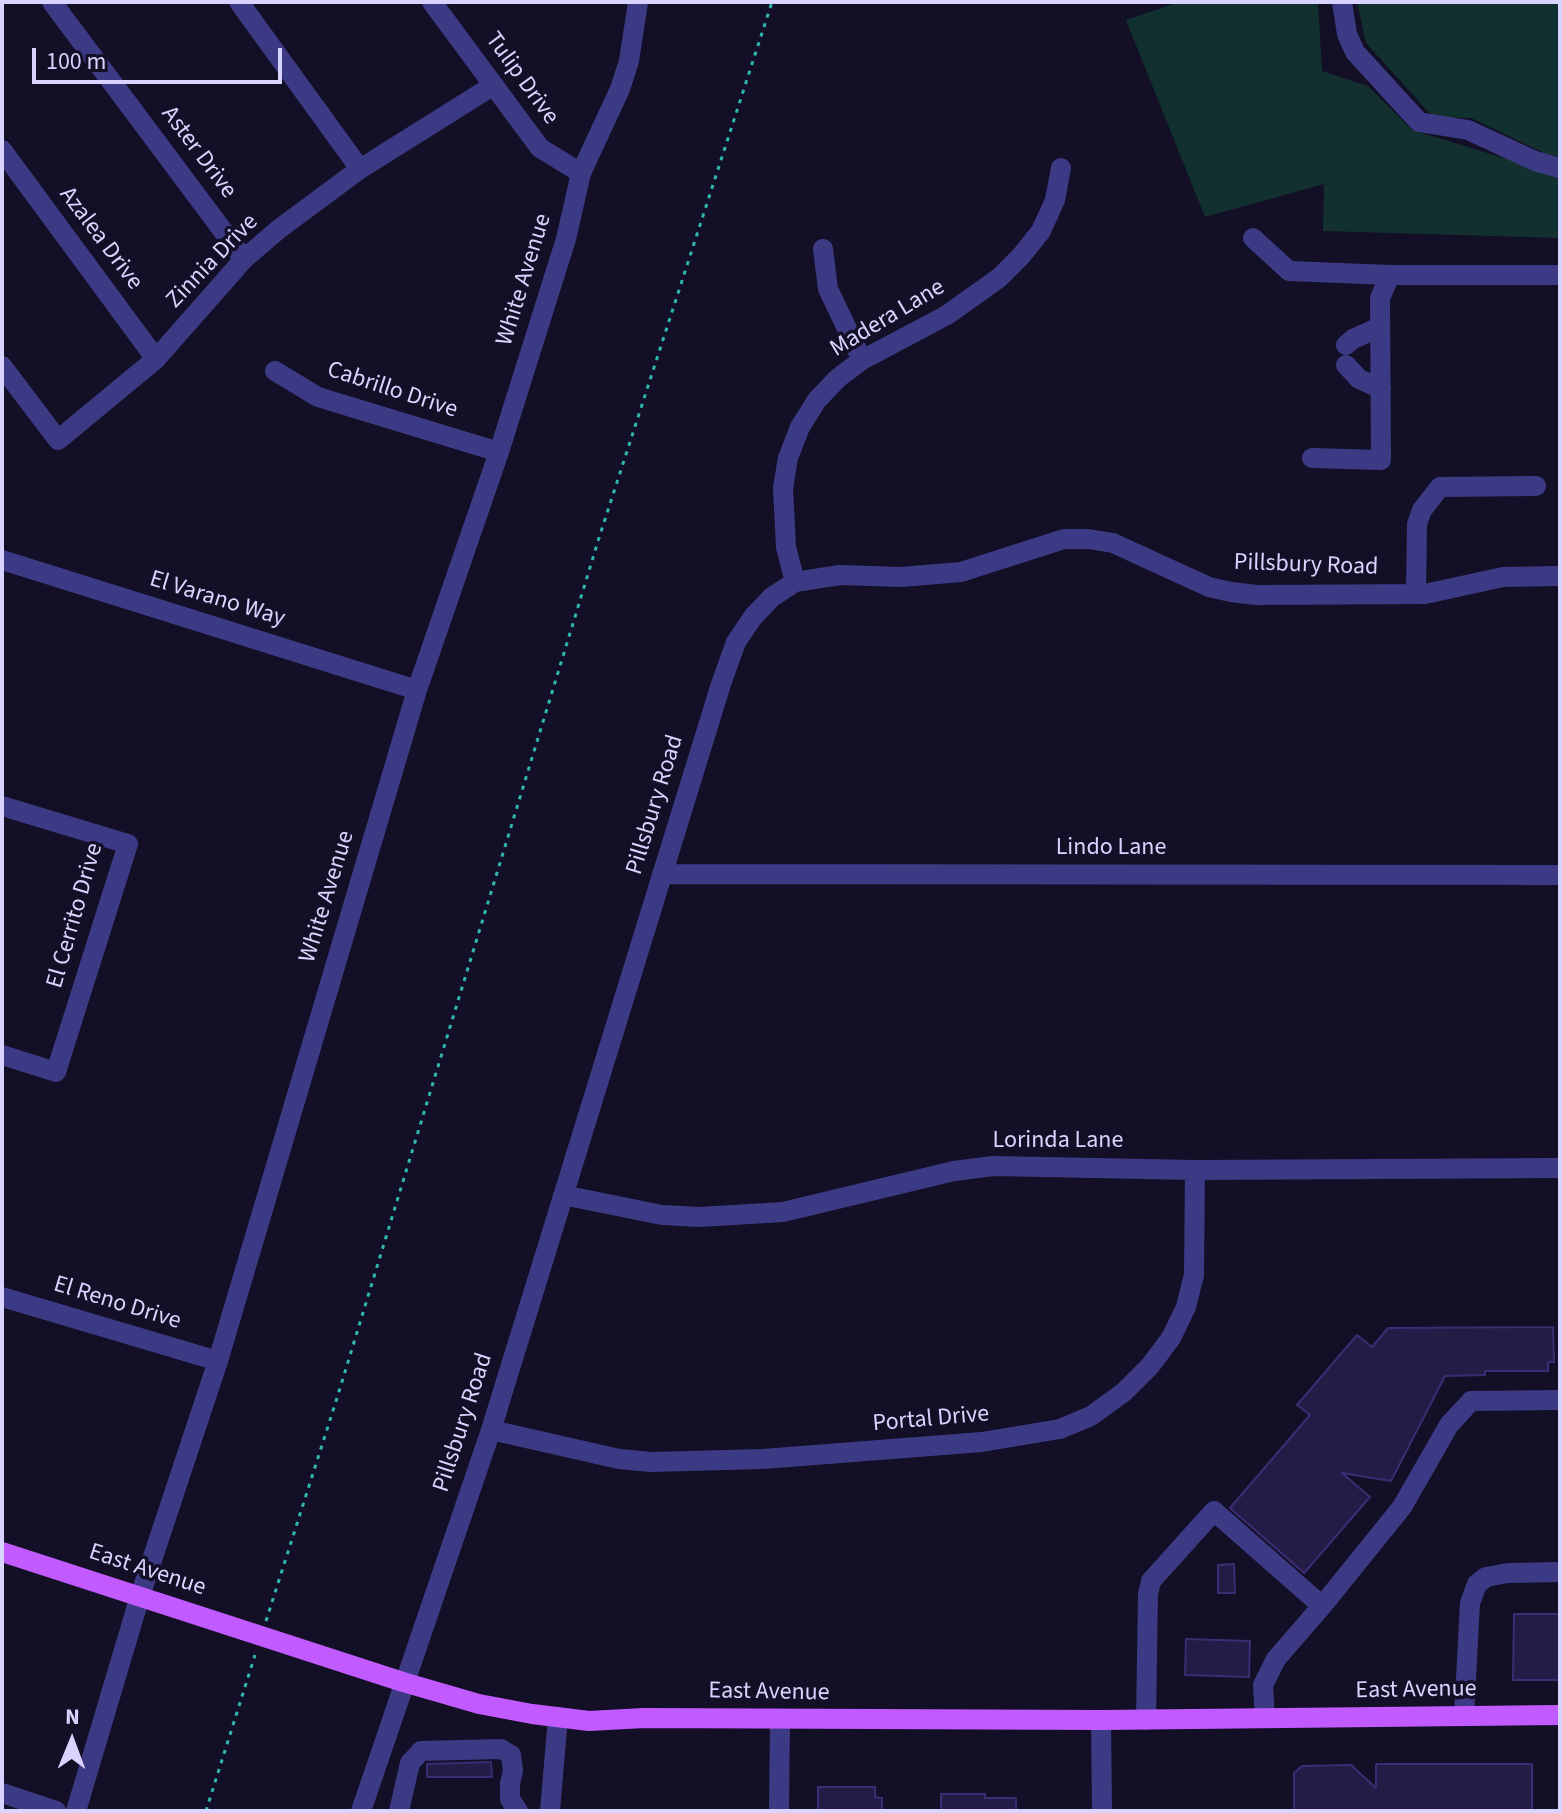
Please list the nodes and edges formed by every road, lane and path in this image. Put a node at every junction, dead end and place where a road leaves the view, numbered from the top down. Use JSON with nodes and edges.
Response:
{"nodes":[{"id":1,"x":52,"y":2,"type":"edge"},
{"id":2,"x":239,"y":2,"type":"edge"},
{"id":3,"x":432,"y":2,"type":"edge"},
{"id":4,"x":638,"y":2,"type":"edge"},
{"id":5,"x":772,"y":2,"type":"edge"},
{"id":6,"x":1342,"y":2,"type":"edge"},
{"id":7,"x":494,"y":85,"type":"junction"},
{"id":8,"x":2,"y":150,"type":"edge"},
{"id":9,"x":1061,"y":168,"type":"dead end"},
{"id":10,"x":1560,"y":168,"type":"edge"},
{"id":11,"x":360,"y":169,"type":"junction"},
{"id":12,"x":581,"y":173,"type":"junction"},
{"id":13,"x":1253,"y":238,"type":"dead end"},
{"id":14,"x":823,"y":249,"type":"dead end"},
{"id":15,"x":244,"y":259,"type":"junction"},
{"id":16,"x":1390,"y":275,"type":"junction"},
{"id":17,"x":1560,"y":275,"type":"edge"},
{"id":18,"x":1380,"y":327,"type":"junction"},
{"id":19,"x":156,"y":359,"type":"junction"},
{"id":20,"x":862,"y":360,"type":"junction"},
{"id":21,"x":2,"y":366,"type":"edge"},
{"id":22,"x":275,"y":371,"type":"dead end"},
{"id":23,"x":1381,"y":389,"type":"junction"},
{"id":24,"x":499,"y":452,"type":"junction"},
{"id":25,"x":1312,"y":458,"type":"dead end"},
{"id":26,"x":1536,"y":486,"type":"dead end"},
{"id":27,"x":2,"y":560,"type":"edge"},
{"id":28,"x":1560,"y":576,"type":"edge"},
{"id":29,"x":795,"y":582,"type":"junction"},
{"id":30,"x":1416,"y":594,"type":"junction"},
{"id":31,"x":417,"y":690,"type":"junction"},
{"id":32,"x":2,"y":806,"type":"edge"},
{"id":33,"x":662,"y":874,"type":"junction"},
{"id":34,"x":1560,"y":875,"type":"edge"},
{"id":35,"x":2,"y":1055,"type":"edge"},
{"id":36,"x":1560,"y":1168,"type":"edge"},
{"id":37,"x":1195,"y":1170,"type":"junction"},
{"id":38,"x":563,"y":1195,"type":"junction"},
{"id":39,"x":2,"y":1297,"type":"edge"},
{"id":40,"x":218,"y":1361,"type":"junction"},
{"id":41,"x":1560,"y":1400,"type":"edge"},
{"id":42,"x":491,"y":1430,"type":"junction"},
{"id":43,"x":2,"y":1552,"type":"edge"},
{"id":44,"x":1560,"y":1572,"type":"edge"},
{"id":45,"x":140,"y":1596,"type":"junction"},
{"id":46,"x":1322,"y":1606,"type":"junction"},
{"id":47,"x":261,"y":1635,"type":"junction"},
{"id":48,"x":403,"y":1682,"type":"junction"},
{"id":49,"x":1560,"y":1715,"type":"edge"},
{"id":50,"x":1464,"y":1716,"type":"junction"},
{"id":51,"x":558,"y":1717,"type":"junction"},
{"id":52,"x":1265,"y":1718,"type":"junction"},
{"id":53,"x":780,"y":1720,"type":"junction"},
{"id":54,"x":1101,"y":1720,"type":"junction"},
{"id":55,"x":1146,"y":1720,"type":"junction"},
{"id":56,"x":2,"y":1793,"type":"edge"},
{"id":57,"x":56,"y":1811,"type":"edge"},
{"id":58,"x":76,"y":1811,"type":"edge"},
{"id":59,"x":206,"y":1811,"type":"edge"},
{"id":60,"x":361,"y":1811,"type":"edge"},
{"id":61,"x":399,"y":1811,"type":"edge"},
{"id":62,"x":518,"y":1811,"type":"edge"},
{"id":63,"x":550,"y":1811,"type":"edge"},
{"id":64,"x":779,"y":1811,"type":"edge"},
{"id":65,"x":1102,"y":1811,"type":"edge"}],
"edges":[{"from":1,"to":15,"type":"street","name":"Aster Drive"},
{"from":2,"to":11,"type":"street"},
{"from":3,"to":7,"type":"street","name":"Tulip Drive"},
{"from":4,"to":12,"type":"street","name":"White Avenue"},
{"from":5,"to":47,"type":"path"},
{"from":6,"to":10,"type":"street"},
{"from":7,"to":11,"type":"street","name":"Zinnia Drive"},
{"from":7,"to":12,"type":"street","name":"Tulip Drive"},
{"from":8,"to":19,"type":"street","name":"Azalea Drive"},
{"from":9,"to":20,"type":"street","name":"Madera Lane"},
{"from":11,"to":15,"type":"street","name":"Zinnia Drive"},
{"from":12,"to":24,"type":"street","name":"White Avenue"},
{"from":13,"to":16,"type":"street"},
{"from":14,"to":20,"type":"street"},
{"from":15,"to":19,"type":"street","name":"Zinnia Drive"},
{"from":16,"to":17,"type":"street"},
{"from":16,"to":18,"type":"street"},
{"from":18,"to":23,"type":"street"},
{"from":18,"to":23,"type":"street"},
{"from":19,"to":21,"type":"street","name":"Zinnia Drive"},
{"from":20,"to":29,"type":"street","name":"Madera Lane"},
{"from":22,"to":24,"type":"street","name":"Cabrillo Drive"},
{"from":23,"to":25,"type":"street"},
{"from":24,"to":31,"type":"street","name":"White Avenue"},
{"from":26,"to":30,"type":"street"},
{"from":27,"to":31,"type":"street","name":"El Varano Way"},
{"from":28,"to":30,"type":"street","name":"Pillsbury Road"},
{"from":29,"to":30,"type":"street","name":"Pillsbury Road"},
{"from":29,"to":33,"type":"street","name":"Pillsbury Road"},
{"from":31,"to":40,"type":"street","name":"White Avenue"},
{"from":32,"to":35,"type":"street","name":"El Cerrito Drive"},
{"from":33,"to":34,"type":"street","name":"Lindo Lane"},
{"from":33,"to":38,"type":"street","name":"Pillsbury Road"},
{"from":36,"to":37,"type":"street","name":"Lorinda Lane"},
{"from":37,"to":38,"type":"street","name":"Lorinda Lane"},
{"from":37,"to":42,"type":"street","name":"Portal Drive"},
{"from":38,"to":42,"type":"street","name":"Pillsbury Road"},
{"from":39,"to":40,"type":"street","name":"El Reno Drive"},
{"from":40,"to":45,"type":"street","name":"White Avenue"},
{"from":41,"to":46,"type":"street"},
{"from":42,"to":48,"type":"street","name":"Pillsbury Road"},
{"from":43,"to":45,"type":"main road","name":"East Avenue"},
{"from":44,"to":50,"type":"street"},
{"from":45,"to":47,"type":"main road","name":"East Avenue"},
{"from":45,"to":58,"type":"street","name":"White Avenue"},
{"from":46,"to":52,"type":"street"},
{"from":46,"to":55,"type":"street"},
{"from":47,"to":48,"type":"main road","name":"East Avenue"},
{"from":47,"to":59,"type":"path"},
{"from":48,"to":51,"type":"main road","name":"East Avenue"},
{"from":48,"to":60,"type":"street","name":"Pillsbury Road"},
{"from":49,"to":50,"type":"main road","name":"East Avenue"},
{"from":50,"to":52,"type":"main road","name":"East Avenue"},
{"from":51,"to":53,"type":"main road","name":"East Avenue"},
{"from":51,"to":63,"type":"street"},
{"from":52,"to":55,"type":"main road","name":"East Avenue"},
{"from":53,"to":54,"type":"main road","name":"East Avenue"},
{"from":53,"to":64,"type":"street"},
{"from":54,"to":55,"type":"main road","name":"East Avenue"},
{"from":54,"to":65,"type":"street"},
{"from":56,"to":57,"type":"street"},
{"from":61,"to":62,"type":"street"}]}
